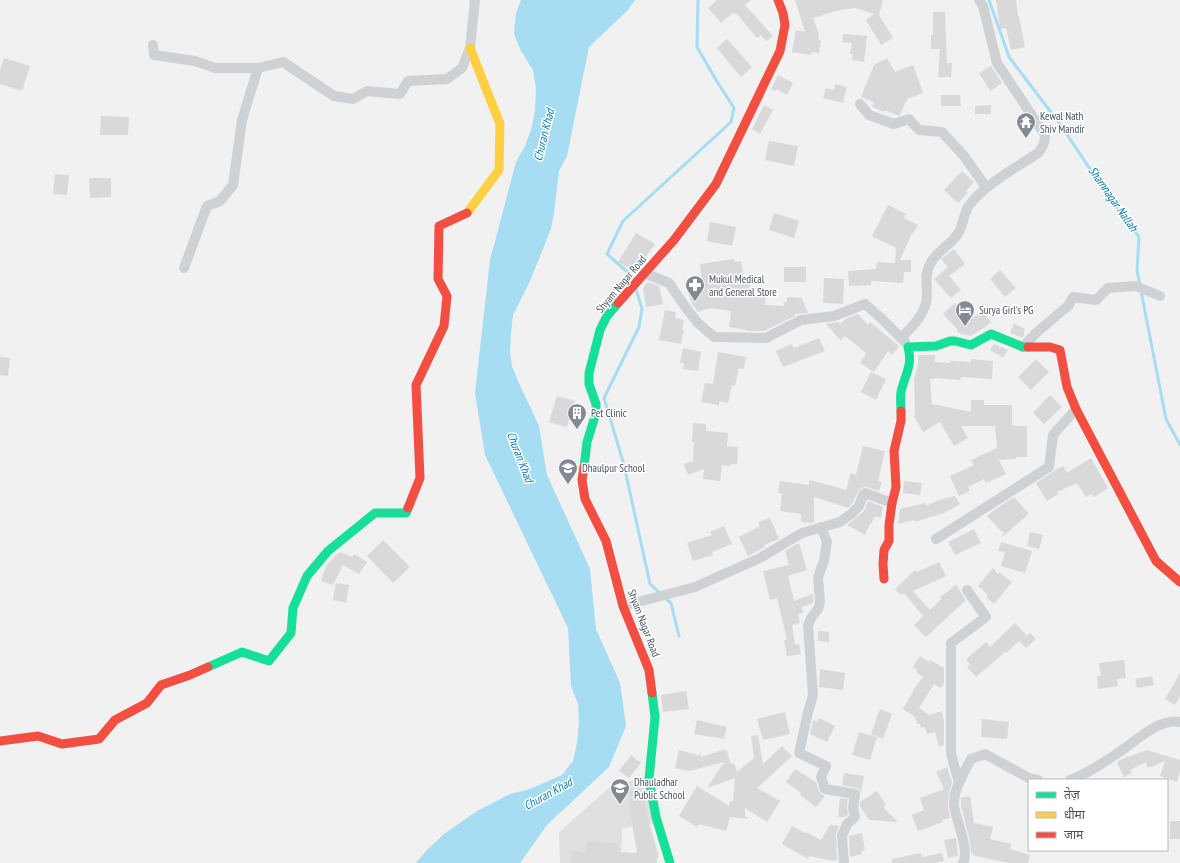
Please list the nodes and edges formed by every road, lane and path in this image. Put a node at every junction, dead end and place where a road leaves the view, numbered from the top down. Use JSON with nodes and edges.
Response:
{"nodes":[{"id":1,"x":475,"y":0,"type":"edge"},
{"id":2,"x":778,"y":0,"type":"edge"},
{"id":3,"x":980,"y":0,"type":"edge"},
{"id":4,"x":153,"y":45,"type":"dead end"},
{"id":5,"x":470,"y":48,"type":"junction"},
{"id":6,"x":258,"y":68,"type":"junction"},
{"id":7,"x":860,"y":104,"type":"dead end"},
{"id":8,"x":986,"y":187,"type":"junction"},
{"id":9,"x":184,"y":268,"type":"dead end"},
{"id":10,"x":644,"y":273,"type":"junction"},
{"id":11,"x":1160,"y":296,"type":"dead end"},
{"id":12,"x":902,"y":338,"type":"junction"},
{"id":13,"x":908,"y":347,"type":"junction"},
{"id":14,"x":1022,"y":347,"type":"junction"},
{"id":15,"x":1076,"y":409,"type":"junction"},
{"id":16,"x":892,"y":503,"type":"junction"},
{"id":17,"x":821,"y":527,"type":"junction"},
{"id":18,"x":936,"y":539,"type":"dead end"},
{"id":19,"x":884,"y":579,"type":"dead end"},
{"id":20,"x":1180,"y":582,"type":"edge"},
{"id":21,"x":967,"y":590,"type":"dead end"},
{"id":22,"x":623,"y":606,"type":"junction"},
{"id":23,"x":1180,"y":722,"type":"edge"},
{"id":24,"x":0,"y":741,"type":"edge"},
{"id":25,"x":1034,"y":779,"type":"edge"},
{"id":26,"x":1073,"y":779,"type":"edge"},
{"id":27,"x":959,"y":783,"type":"junction"},
{"id":28,"x":670,"y":863,"type":"edge"},
{"id":29,"x":844,"y":863,"type":"edge"},
{"id":30,"x":963,"y":863,"type":"edge"}],
"edges":[{"from":1,"to":5,"type":"street"},
{"from":2,"to":10,"type":"street","name":"Shyam Nagar Road"},
{"from":3,"to":8,"type":"street"},
{"from":4,"to":6,"type":"street"},
{"from":5,"to":6,"type":"street"},
{"from":5,"to":24,"type":"street"},
{"from":6,"to":9,"type":"street"},
{"from":7,"to":8,"type":"street"},
{"from":8,"to":12,"type":"street"},
{"from":10,"to":12,"type":"street"},
{"from":10,"to":22,"type":"street","name":"Shyam Nagar Road"},
{"from":11,"to":14,"type":"street"},
{"from":12,"to":13,"type":"street"},
{"from":13,"to":14,"type":"street"},
{"from":13,"to":16,"type":"street"},
{"from":14,"to":15,"type":"street"},
{"from":15,"to":18,"type":"street"},
{"from":15,"to":20,"type":"street"},
{"from":16,"to":17,"type":"street"},
{"from":16,"to":19,"type":"street"},
{"from":17,"to":22,"type":"street"},
{"from":17,"to":29,"type":"street"},
{"from":21,"to":27,"type":"street"},
{"from":22,"to":28,"type":"street","name":"Shyam Nagar Road"},
{"from":23,"to":26,"type":"street"},
{"from":25,"to":27,"type":"street"},
{"from":27,"to":30,"type":"street"}]}
